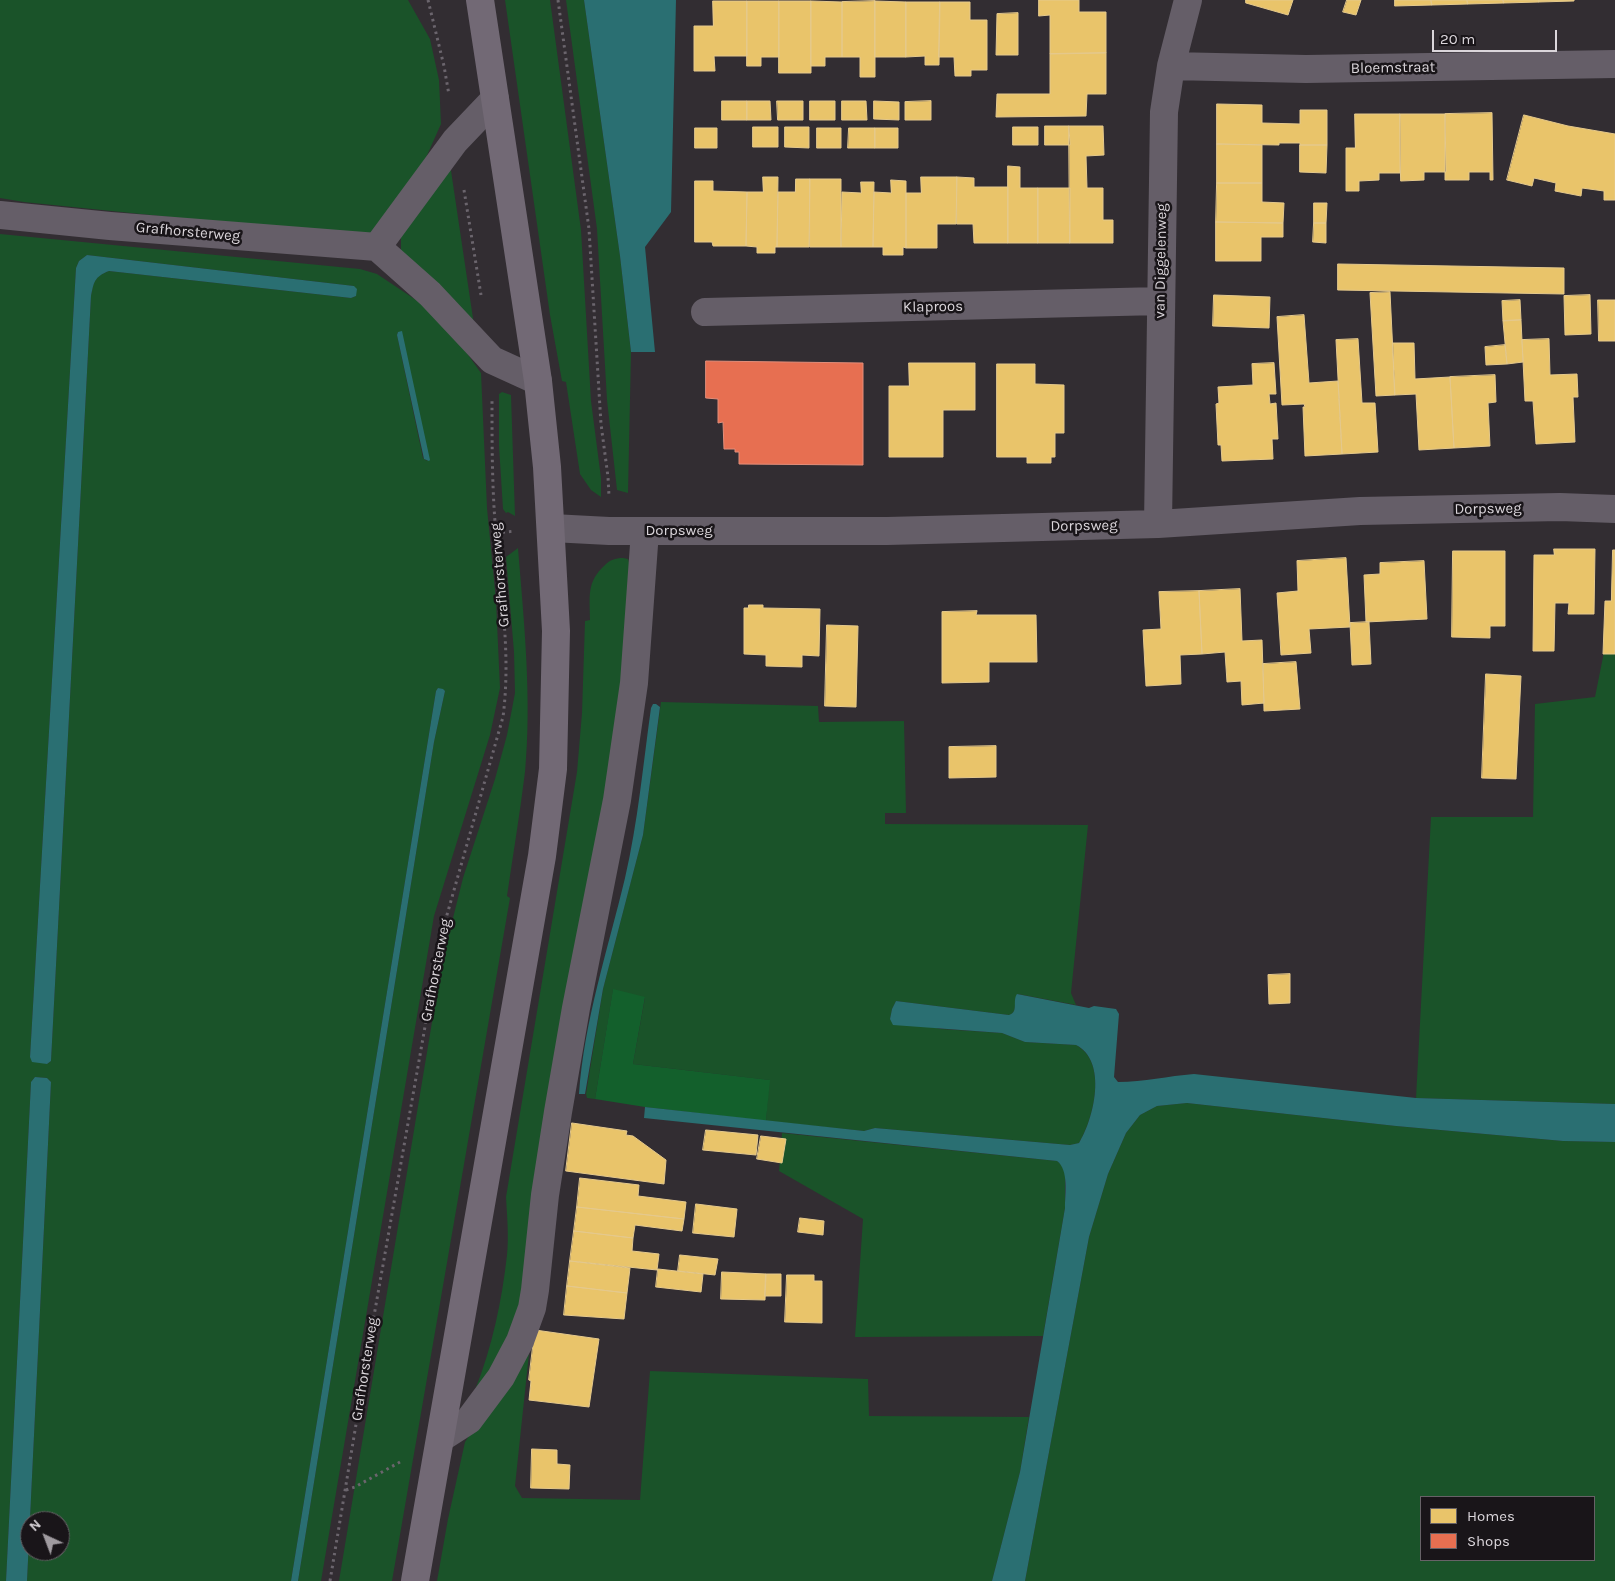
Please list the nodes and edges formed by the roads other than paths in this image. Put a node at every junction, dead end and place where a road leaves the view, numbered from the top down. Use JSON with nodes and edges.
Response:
{"nodes":[{"id":1,"x":480,"y":0,"type":"edge"},
{"id":2,"x":1188,"y":0,"type":"edge"},
{"id":3,"x":1615,"y":64,"type":"edge"},
{"id":4,"x":1172,"y":66,"type":"junction"},
{"id":5,"x":494,"y":99,"type":"junction"},
{"id":6,"x":0,"y":215,"type":"edge"},
{"id":7,"x":377,"y":247,"type":"junction"},
{"id":8,"x":1160,"y":302,"type":"junction"},
{"id":9,"x":706,"y":312,"type":"dead end"},
{"id":10,"x":538,"y":381,"type":"junction"},
{"id":11,"x":1615,"y":509,"type":"edge"},
{"id":12,"x":1158,"y":524,"type":"junction"},
{"id":13,"x":552,"y":528,"type":"junction"},
{"id":14,"x":645,"y":531,"type":"junction"},
{"id":15,"x":441,"y":1438,"type":"junction"},
{"id":16,"x":415,"y":1581,"type":"edge"}],
"edges":[{"from":1,"to":5,"type":"main road"},
{"from":2,"to":4,"type":"street","name":"van Diggelenweg"},
{"from":3,"to":4,"type":"street","name":"Bloemstraat"},
{"from":4,"to":8,"type":"street","name":"van Diggelenweg"},
{"from":5,"to":7,"type":"street"},
{"from":5,"to":10,"type":"main road"},
{"from":6,"to":7,"type":"street","name":"Grafhorsterweg"},
{"from":7,"to":10,"type":"street"},
{"from":8,"to":9,"type":"street","name":"Klaproos"},
{"from":8,"to":12,"type":"street","name":"van Diggelenweg"},
{"from":10,"to":13,"type":"main road"},
{"from":11,"to":12,"type":"street","name":"Dorpsweg"},
{"from":12,"to":14,"type":"street","name":"Dorpsweg"},
{"from":13,"to":14,"type":"street","name":"Dorpsweg"},
{"from":13,"to":15,"type":"main road"},
{"from":14,"to":15,"type":"street"},
{"from":15,"to":16,"type":"main road"}]}
